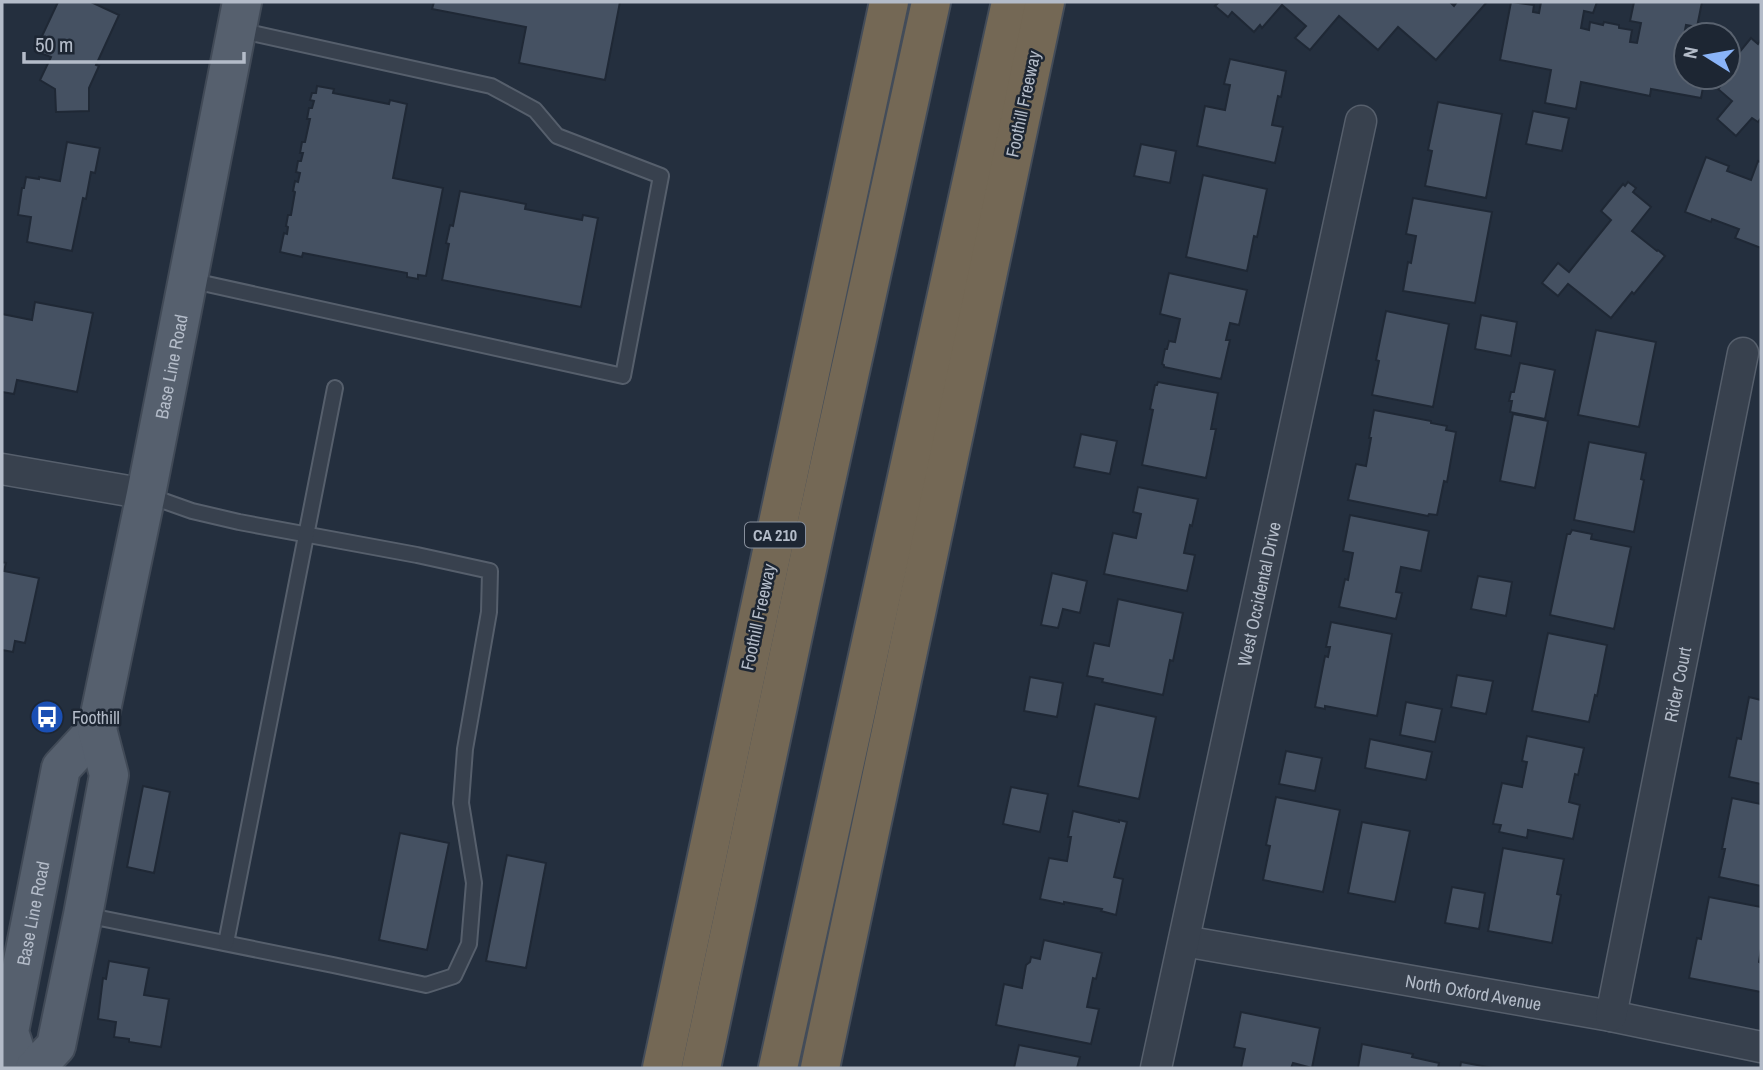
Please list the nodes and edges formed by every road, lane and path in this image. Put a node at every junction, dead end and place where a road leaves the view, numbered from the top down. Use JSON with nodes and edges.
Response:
{"nodes":[{"id":1,"x":889,"y":2,"type":"edge"},
{"id":2,"x":931,"y":2,"type":"edge"},
{"id":3,"x":1011,"y":2,"type":"edge"},
{"id":4,"x":1045,"y":2,"type":"edge"},
{"id":5,"x":239,"y":16,"type":"edge"},
{"id":6,"x":1361,"y":121,"type":"dead end"},
{"id":7,"x":187,"y":280,"type":"junction"},
{"id":8,"x":1743,"y":353,"type":"dead end"},
{"id":9,"x":335,"y":388,"type":"dead end"},
{"id":10,"x":2,"y":469,"type":"edge"},
{"id":11,"x":146,"y":494,"type":"junction"},
{"id":12,"x":307,"y":535,"type":"junction"},
{"id":13,"x":97,"y":729,"type":"junction"},
{"id":14,"x":83,"y":915,"type":"junction"},
{"id":15,"x":1184,"y":941,"type":"junction"},
{"id":16,"x":226,"y":943,"type":"junction"},
{"id":17,"x":1611,"y":1016,"type":"junction"},
{"id":18,"x":1761,"y":1047,"type":"edge"},
{"id":19,"x":21,"y":1068,"type":"edge"},
{"id":20,"x":35,"y":1068,"type":"edge"},
{"id":21,"x":662,"y":1068,"type":"edge"},
{"id":22,"x":701,"y":1068,"type":"edge"},
{"id":23,"x":778,"y":1068,"type":"edge"},
{"id":24,"x":820,"y":1068,"type":"edge"},
{"id":25,"x":1156,"y":1068,"type":"edge"}],
"edges":[{"from":1,"to":21,"type":"highway","name":"Foothill Freeway","number":"CA 210"},
{"from":2,"to":22,"type":"highway"},
{"from":3,"to":23,"type":"highway"},
{"from":4,"to":24,"type":"highway","name":"Foothill Freeway"},
{"from":5,"to":7,"type":"main road","name":"Base Line Road"},
{"from":5,"to":7,"type":"lane"},
{"from":6,"to":15,"type":"street","name":"West Occidental Drive"},
{"from":7,"to":11,"type":"main road","name":"Base Line Road"},
{"from":8,"to":17,"type":"street","name":"Rider Court"},
{"from":9,"to":12,"type":"lane"},
{"from":10,"to":11,"type":"street"},
{"from":11,"to":12,"type":"lane"},
{"from":11,"to":13,"type":"main road","name":"Base Line Road"},
{"from":12,"to":16,"type":"lane"},
{"from":12,"to":16,"type":"lane"},
{"from":13,"to":14,"type":"main road","name":"Base Line Road"},
{"from":13,"to":19,"type":"main road","name":"Base Line Road"},
{"from":14,"to":16,"type":"lane"},
{"from":14,"to":20,"type":"main road","name":"Base Line Road"},
{"from":15,"to":17,"type":"street","name":"North Oxford Avenue"},
{"from":15,"to":25,"type":"street","name":"West Occidental Drive"},
{"from":17,"to":18,"type":"street","name":"North Oxford Avenue"}]}
